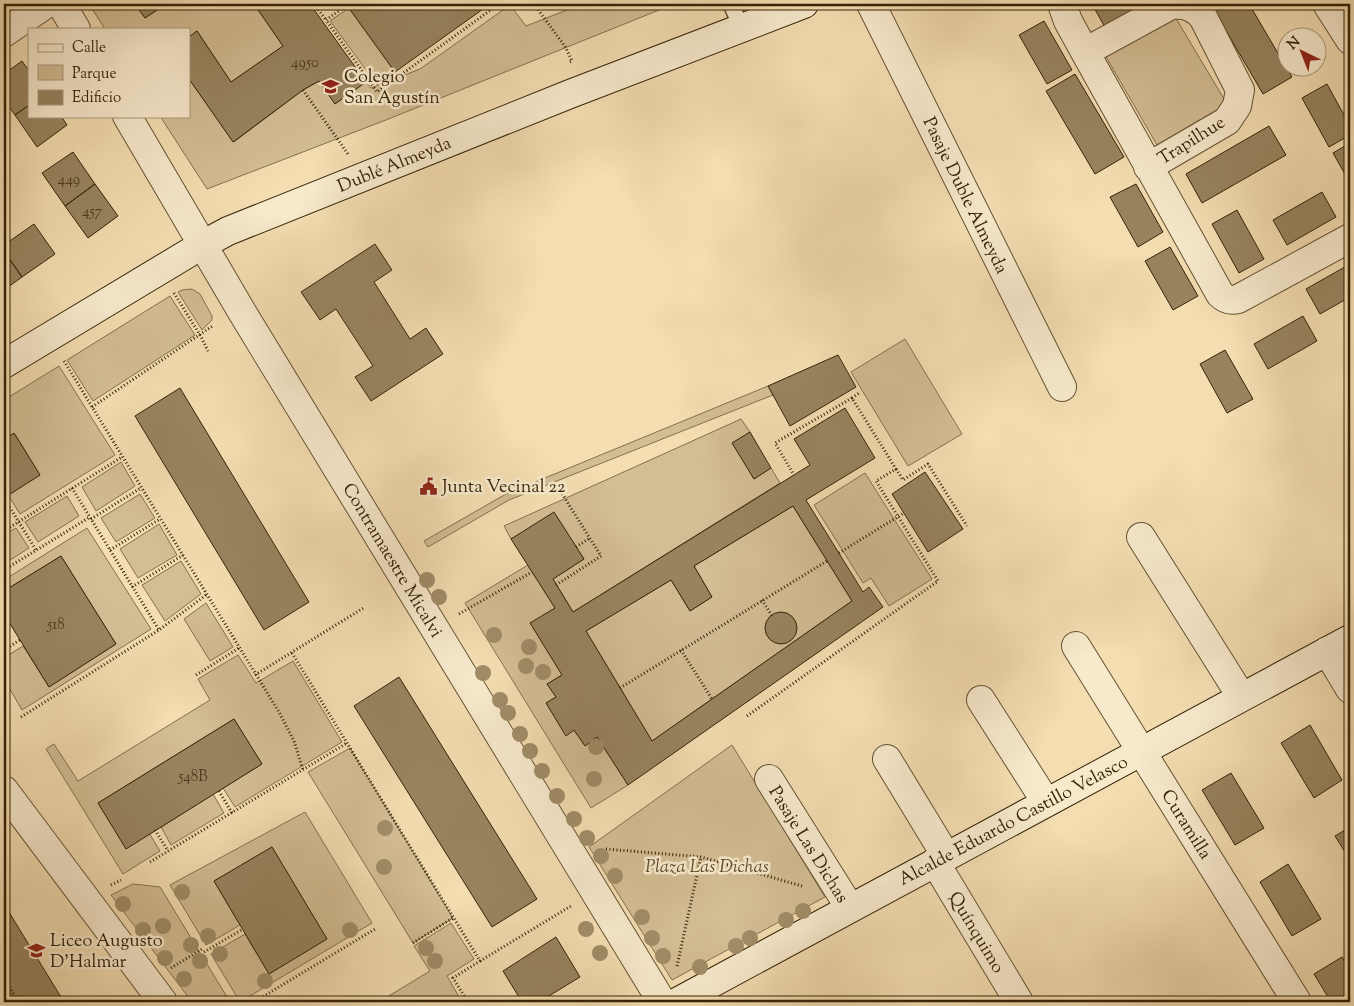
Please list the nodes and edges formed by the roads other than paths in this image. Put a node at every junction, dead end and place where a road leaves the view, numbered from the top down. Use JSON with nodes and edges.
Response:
{"nodes":[{"id":1,"x":46,"y":4,"type":"edge"},
{"id":2,"x":61,"y":4,"type":"edge"},
{"id":3,"x":871,"y":4,"type":"edge"},
{"id":4,"x":1062,"y":4,"type":"edge"},
{"id":5,"x":1327,"y":4,"type":"edge"},
{"id":6,"x":798,"y":5,"type":"edge"},
{"id":7,"x":736,"y":15,"type":"edge"},
{"id":8,"x":75,"y":28,"type":"edge"},
{"id":9,"x":4,"y":32,"type":"edge"},
{"id":10,"x":1350,"y":40,"type":"edge"},
{"id":11,"x":1085,"y":52,"type":"junction"},
{"id":12,"x":128,"y":118,"type":"edge"},
{"id":13,"x":1148,"y":166,"type":"junction"},
{"id":14,"x":1350,"y":238,"type":"edge"},
{"id":15,"x":202,"y":244,"type":"junction"},
{"id":16,"x":4,"y":364,"type":"edge"},
{"id":17,"x":1062,"y":387,"type":"dead end"},
{"id":18,"x":1141,"y":537,"type":"dead end"},
{"id":19,"x":1338,"y":645,"type":"edge"},
{"id":20,"x":1076,"y":646,"type":"dead end"},
{"id":21,"x":1350,"y":689,"type":"edge"},
{"id":22,"x":1241,"y":696,"type":"junction"},
{"id":23,"x":981,"y":700,"type":"dead end"},
{"id":24,"x":1141,"y":750,"type":"junction"},
{"id":25,"x":887,"y":759,"type":"dead end"},
{"id":26,"x":769,"y":779,"type":"dead end"},
{"id":27,"x":4,"y":790,"type":"edge"},
{"id":28,"x":1046,"y":802,"type":"junction"},
{"id":29,"x":941,"y":859,"type":"junction"},
{"id":30,"x":850,"y":908,"type":"junction"},
{"id":31,"x":691,"y":999,"type":"edge"},
{"id":32,"x":1293,"y":1001,"type":"edge"},
{"id":33,"x":163,"y":1002,"type":"edge"},
{"id":34,"x":662,"y":1002,"type":"edge"},
{"id":35,"x":1019,"y":1002,"type":"edge"}],
"edges":[{"from":1,"to":9,"type":"street"},
{"from":2,"to":8,"type":"street"},
{"from":3,"to":17,"type":"street","name":"Pasaje Duble Almeyda"},
{"from":4,"to":11,"type":"street","name":"Trapilhue"},
{"from":5,"to":10,"type":"street"},
{"from":6,"to":7,"type":"street","name":"Dublé Almeyda"},
{"from":7,"to":15,"type":"street","name":"Dublé Almeyda"},
{"from":11,"to":13,"type":"street","name":"Trapilhue"},
{"from":11,"to":13,"type":"street","name":"Trapilhue"},
{"from":12,"to":15,"type":"street","name":"Contramaestre Micalvi"},
{"from":13,"to":14,"type":"street","name":"Trapilhue"},
{"from":15,"to":16,"type":"street","name":"Dublé Almeyda"},
{"from":15,"to":34,"type":"street","name":"Contramaestre Micalvi"},
{"from":18,"to":22,"type":"street"},
{"from":19,"to":21,"type":"street"},
{"from":19,"to":22,"type":"street","name":"Alcalde Eduardo Castillo Velasco"},
{"from":20,"to":24,"type":"street","name":"Curamilla"},
{"from":22,"to":24,"type":"street","name":"Alcalde Eduardo Castillo Velasco"},
{"from":23,"to":28,"type":"street"},
{"from":24,"to":28,"type":"street","name":"Alcalde Eduardo Castillo Velasco"},
{"from":24,"to":32,"type":"street","name":"Curamilla"},
{"from":25,"to":29,"type":"street","name":"Quínquimo"},
{"from":26,"to":30,"type":"street","name":"Pasaje Las Dichas"},
{"from":27,"to":33,"type":"street"},
{"from":28,"to":29,"type":"street","name":"Alcalde Eduardo Castillo Velasco"},
{"from":29,"to":30,"type":"street","name":"Alcalde Eduardo Castillo Velasco"},
{"from":29,"to":35,"type":"street","name":"Quínquimo"},
{"from":30,"to":31,"type":"street","name":"Alcalde Eduardo Castillo Velasco"}]}
